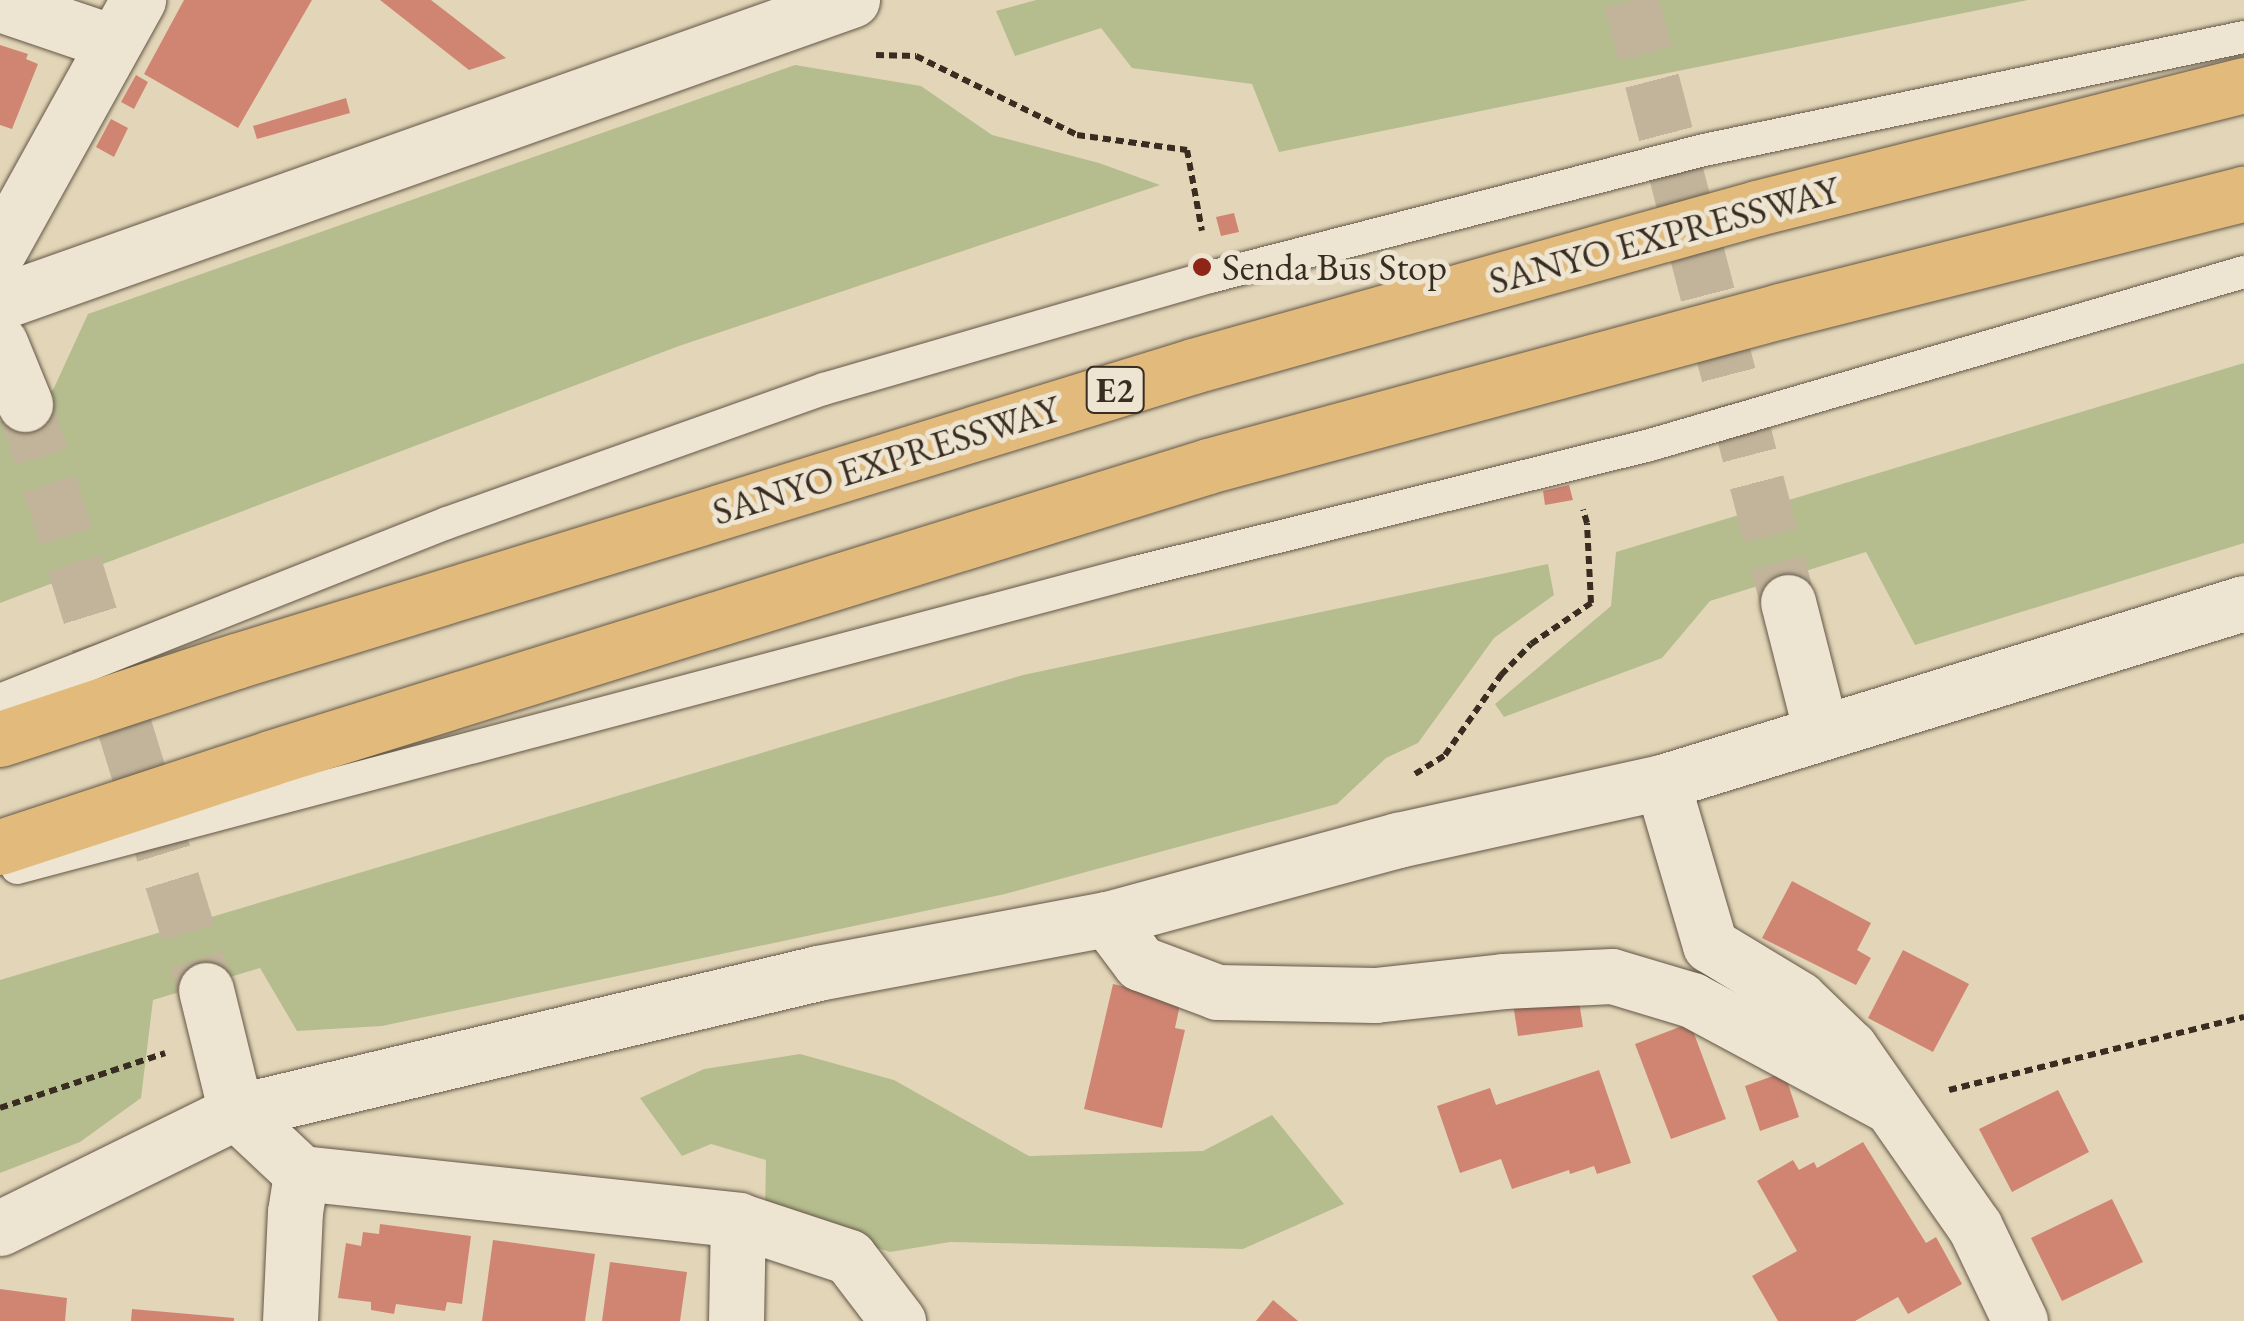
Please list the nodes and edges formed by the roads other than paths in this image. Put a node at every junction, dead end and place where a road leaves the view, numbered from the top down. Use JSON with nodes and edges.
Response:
{"nodes":[{"id":1,"x":852,"y":0,"type":"edge"},
{"id":2,"x":0,"y":4,"type":"edge"},
{"id":3,"x":125,"y":21,"type":"edge"},
{"id":4,"x":2244,"y":37,"type":"edge"},
{"id":5,"x":2244,"y":85,"type":"edge"},
{"id":6,"x":2244,"y":194,"type":"edge"},
{"id":7,"x":0,"y":249,"type":"edge"},
{"id":8,"x":2244,"y":272,"type":"edge"},
{"id":9,"x":0,"y":302,"type":"edge"},
{"id":10,"x":0,"y":343,"type":"edge"},
{"id":11,"x":26,"y":404,"type":"tunnel mouth"},
{"id":12,"x":1788,"y":602,"type":"tunnel mouth"},
{"id":13,"x":2244,"y":603,"type":"edge"},
{"id":14,"x":0,"y":700,"type":"edge"},
{"id":15,"x":1821,"y":731,"type":"junction"},
{"id":16,"x":0,"y":739,"type":"edge"},
{"id":17,"x":1662,"y":782,"type":"junction"},
{"id":18,"x":0,"y":847,"type":"edge"},
{"id":19,"x":0,"y":873,"type":"edge"},
{"id":20,"x":1107,"y":918,"type":"junction"},
{"id":21,"x":211,"y":1012,"type":"tunnel mouth"},
{"id":22,"x":1888,"y":1105,"type":"junction"},
{"id":23,"x":236,"y":1112,"type":"junction"},
{"id":24,"x":301,"y":1172,"type":"junction"},
{"id":25,"x":738,"y":1220,"type":"junction"},
{"id":26,"x":0,"y":1228,"type":"edge"},
{"id":27,"x":290,"y":1321,"type":"edge"},
{"id":28,"x":736,"y":1321,"type":"edge"},
{"id":29,"x":898,"y":1321,"type":"edge"},
{"id":30,"x":2020,"y":1321,"type":"edge"}],
"edges":[{"from":1,"to":9,"type":"street"},
{"from":2,"to":3,"type":"street"},
{"from":3,"to":7,"type":"street"},
{"from":4,"to":14,"type":"lane"},
{"from":5,"to":16,"type":"highway","name":"SANYO EXPRESSWAY","number":"E2"},
{"from":6,"to":18,"type":"highway"},
{"from":8,"to":19,"type":"lane"},
{"from":10,"to":11,"type":"street"},
{"from":12,"to":15,"type":"street"},
{"from":13,"to":15,"type":"street"},
{"from":15,"to":17,"type":"street"},
{"from":17,"to":20,"type":"street"},
{"from":17,"to":22,"type":"street"},
{"from":20,"to":22,"type":"street"},
{"from":20,"to":23,"type":"street"},
{"from":21,"to":23,"type":"street"},
{"from":22,"to":30,"type":"street"},
{"from":23,"to":24,"type":"street"},
{"from":23,"to":26,"type":"street"},
{"from":24,"to":25,"type":"street"},
{"from":24,"to":27,"type":"street"},
{"from":25,"to":28,"type":"street"},
{"from":25,"to":29,"type":"street"}]}
